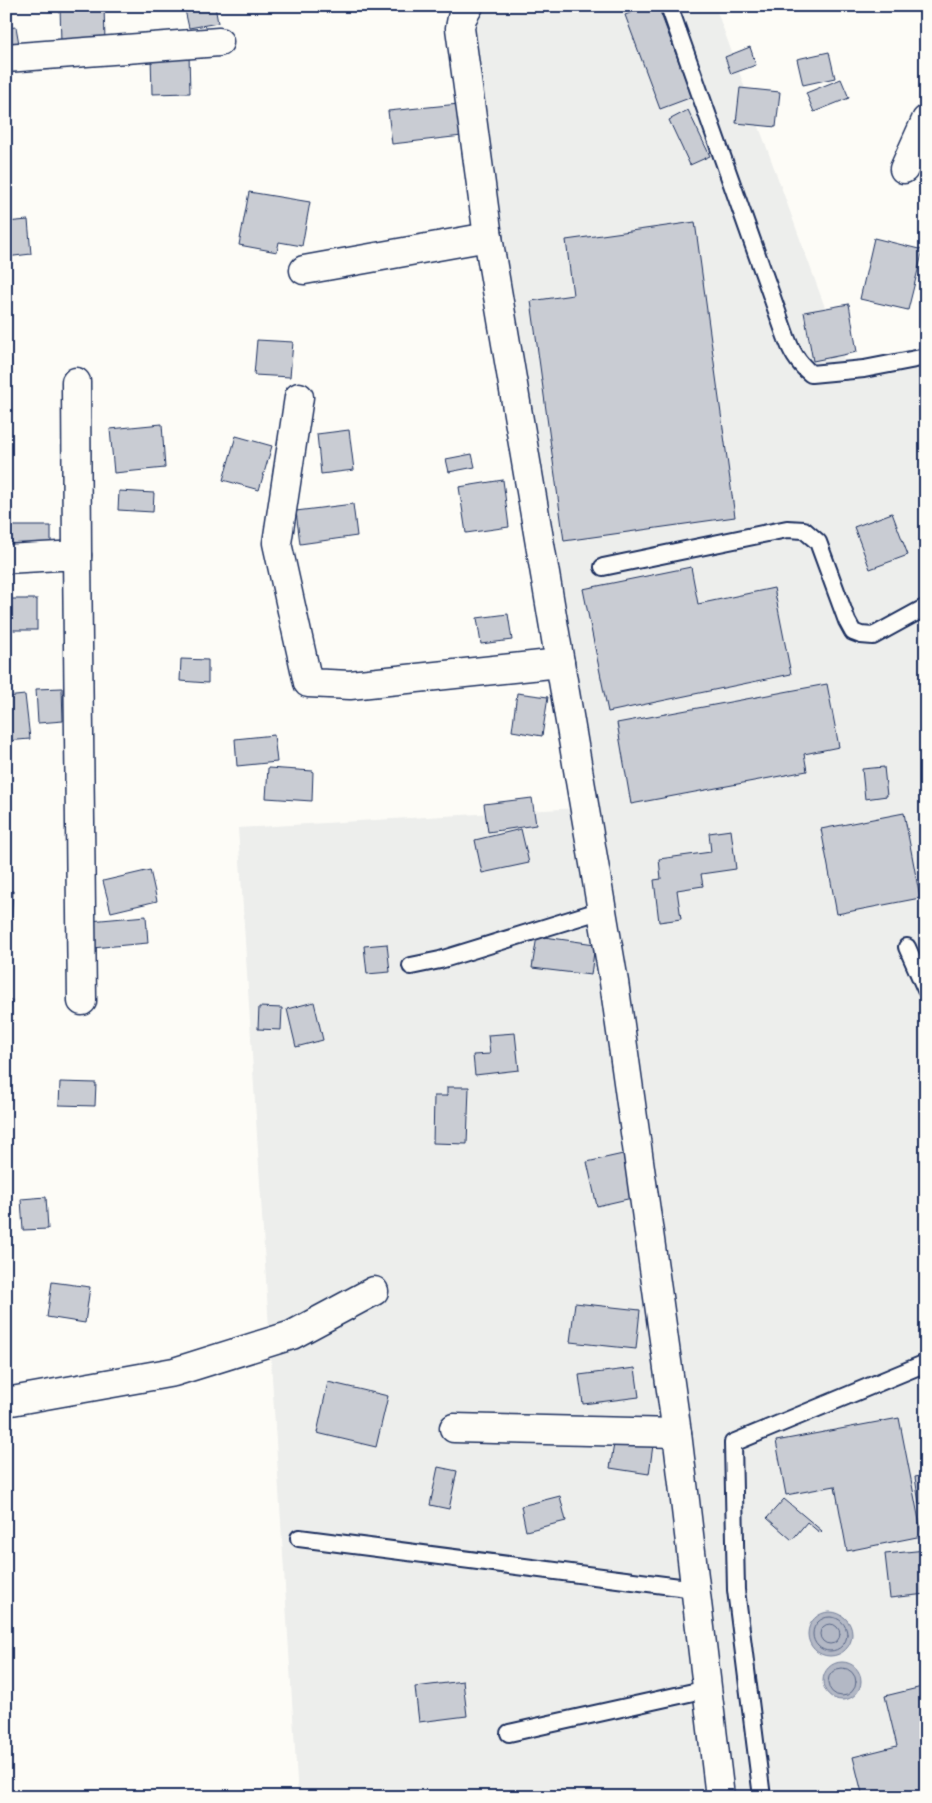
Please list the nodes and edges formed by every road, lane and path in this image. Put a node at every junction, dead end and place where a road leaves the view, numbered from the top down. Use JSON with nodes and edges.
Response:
{"nodes":[{"id":1,"x":469,"y":6,"type":"edge"},
{"id":2,"x":669,"y":6,"type":"edge"},
{"id":3,"x":218,"y":42,"type":"dead end"},
{"id":4,"x":6,"y":58,"type":"edge"},
{"id":5,"x":926,"y":120,"type":"edge"},
{"id":6,"x":904,"y":169,"type":"dead end"},
{"id":7,"x":488,"y":237,"type":"junction"},
{"id":8,"x":304,"y":270,"type":"dead end"},
{"id":9,"x":926,"y":357,"type":"edge"},
{"id":10,"x":76,"y":382,"type":"dead end"},
{"id":11,"x":299,"y":397,"type":"dead end"},
{"id":12,"x":77,"y":556,"type":"junction"},
{"id":13,"x":6,"y":559,"type":"edge"},
{"id":14,"x":603,"y":567,"type":"dead end"},
{"id":15,"x":926,"y":607,"type":"edge"},
{"id":16,"x":560,"y":663,"type":"junction"},
{"id":17,"x":602,"y":910,"type":"junction"},
{"id":18,"x":907,"y":946,"type":"dead end"},
{"id":19,"x":411,"y":966,"type":"dead end"},
{"id":20,"x":926,"y":990,"type":"edge"},
{"id":21,"x":82,"y":1001,"type":"dead end"},
{"id":22,"x":374,"y":1290,"type":"dead end"},
{"id":23,"x":926,"y":1363,"type":"edge"},
{"id":24,"x":6,"y":1402,"type":"edge"},
{"id":25,"x":454,"y":1428,"type":"dead end"},
{"id":26,"x":677,"y":1433,"type":"junction"},
{"id":27,"x":299,"y":1538,"type":"dead end"},
{"id":28,"x":695,"y":1589,"type":"junction"},
{"id":29,"x":707,"y":1689,"type":"junction"},
{"id":30,"x":509,"y":1733,"type":"dead end"},
{"id":31,"x":720,"y":1797,"type":"edge"},
{"id":32,"x":762,"y":1797,"type":"edge"}],
"edges":[{"from":1,"to":7,"type":"street"},
{"from":2,"to":9,"type":"lane"},
{"from":3,"to":4,"type":"street"},
{"from":5,"to":6,"type":"street"},
{"from":7,"to":8,"type":"street"},
{"from":7,"to":16,"type":"street"},
{"from":10,"to":12,"type":"street"},
{"from":11,"to":16,"type":"street"},
{"from":12,"to":13,"type":"street"},
{"from":12,"to":21,"type":"street"},
{"from":14,"to":15,"type":"lane"},
{"from":16,"to":17,"type":"street"},
{"from":17,"to":19,"type":"lane"},
{"from":17,"to":26,"type":"street"},
{"from":18,"to":20,"type":"lane"},
{"from":22,"to":24,"type":"street"},
{"from":23,"to":32,"type":"lane"},
{"from":25,"to":26,"type":"street"},
{"from":26,"to":28,"type":"street"},
{"from":27,"to":28,"type":"lane"},
{"from":28,"to":29,"type":"street"},
{"from":29,"to":30,"type":"lane"},
{"from":29,"to":31,"type":"street"}]}
